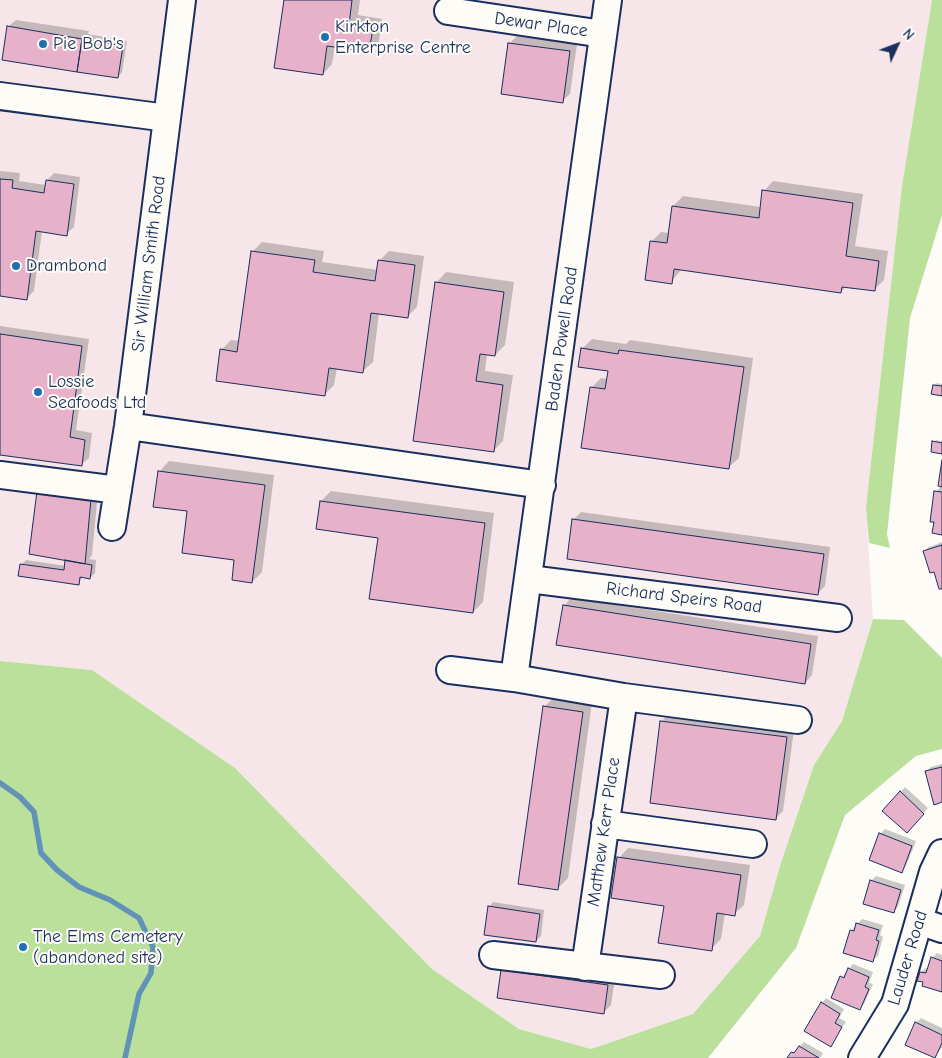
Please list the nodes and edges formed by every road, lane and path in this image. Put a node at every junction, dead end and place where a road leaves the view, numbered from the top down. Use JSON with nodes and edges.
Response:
{"nodes":[{"id":1,"x":182,"y":0,"type":"edge"},
{"id":2,"x":608,"y":0,"type":"edge"},
{"id":3,"x":448,"y":11,"type":"dead end"},
{"id":4,"x":603,"y":34,"type":"junction"},
{"id":5,"x":0,"y":96,"type":"edge"},
{"id":6,"x":167,"y":118,"type":"junction"},
{"id":7,"x":128,"y":426,"type":"junction"},
{"id":8,"x":0,"y":475,"type":"edge"},
{"id":9,"x":542,"y":485,"type":"junction"},
{"id":10,"x":118,"y":490,"type":"junction"},
{"id":11,"x":112,"y":527,"type":"dead end"},
{"id":12,"x":529,"y":579,"type":"junction"},
{"id":13,"x":838,"y":618,"type":"dead end"},
{"id":14,"x":450,"y":670,"type":"dead end"},
{"id":15,"x":514,"y":678,"type":"junction"},
{"id":16,"x":624,"y":697,"type":"junction"},
{"id":17,"x":798,"y":720,"type":"dead end"},
{"id":18,"x":605,"y":824,"type":"junction"},
{"id":19,"x":753,"y":844,"type":"dead end"},
{"id":20,"x":942,"y":853,"type":"edge"},
{"id":21,"x":931,"y":925,"type":"edge"},
{"id":22,"x":493,"y":955,"type":"dead end"},
{"id":23,"x":585,"y":967,"type":"junction"},
{"id":24,"x":660,"y":975,"type":"dead end"},
{"id":25,"x":862,"y":1058,"type":"edge"}],
"edges":[{"from":1,"to":6,"type":"street","name":"Sir William Smith Road"},
{"from":2,"to":4,"type":"street","name":"Baden Powell Road"},
{"from":3,"to":4,"type":"street","name":"Dewar Place"},
{"from":4,"to":9,"type":"street","name":"Baden Powell Road"},
{"from":5,"to":6,"type":"street"},
{"from":6,"to":7,"type":"street","name":"Sir William Smith Road"},
{"from":7,"to":9,"type":"street"},
{"from":7,"to":10,"type":"street","name":"Sir William Smith Road"},
{"from":8,"to":10,"type":"street"},
{"from":9,"to":12,"type":"street","name":"Baden Powell Road"},
{"from":10,"to":11,"type":"street","name":"Sir William Smith Road"},
{"from":12,"to":13,"type":"street","name":"Richard Speirs Road"},
{"from":12,"to":15,"type":"street","name":"Baden Powell Road"},
{"from":14,"to":15,"type":"street"},
{"from":15,"to":16,"type":"street"},
{"from":16,"to":17,"type":"street"},
{"from":16,"to":18,"type":"street","name":"Matthew Kerr Place"},
{"from":18,"to":19,"type":"street"},
{"from":18,"to":23,"type":"street","name":"Matthew Kerr Place"},
{"from":20,"to":21,"type":"street","name":"Lauder Road"},
{"from":21,"to":25,"type":"street","name":"Lauder Road"},
{"from":22,"to":23,"type":"street"},
{"from":23,"to":24,"type":"street"}]}
